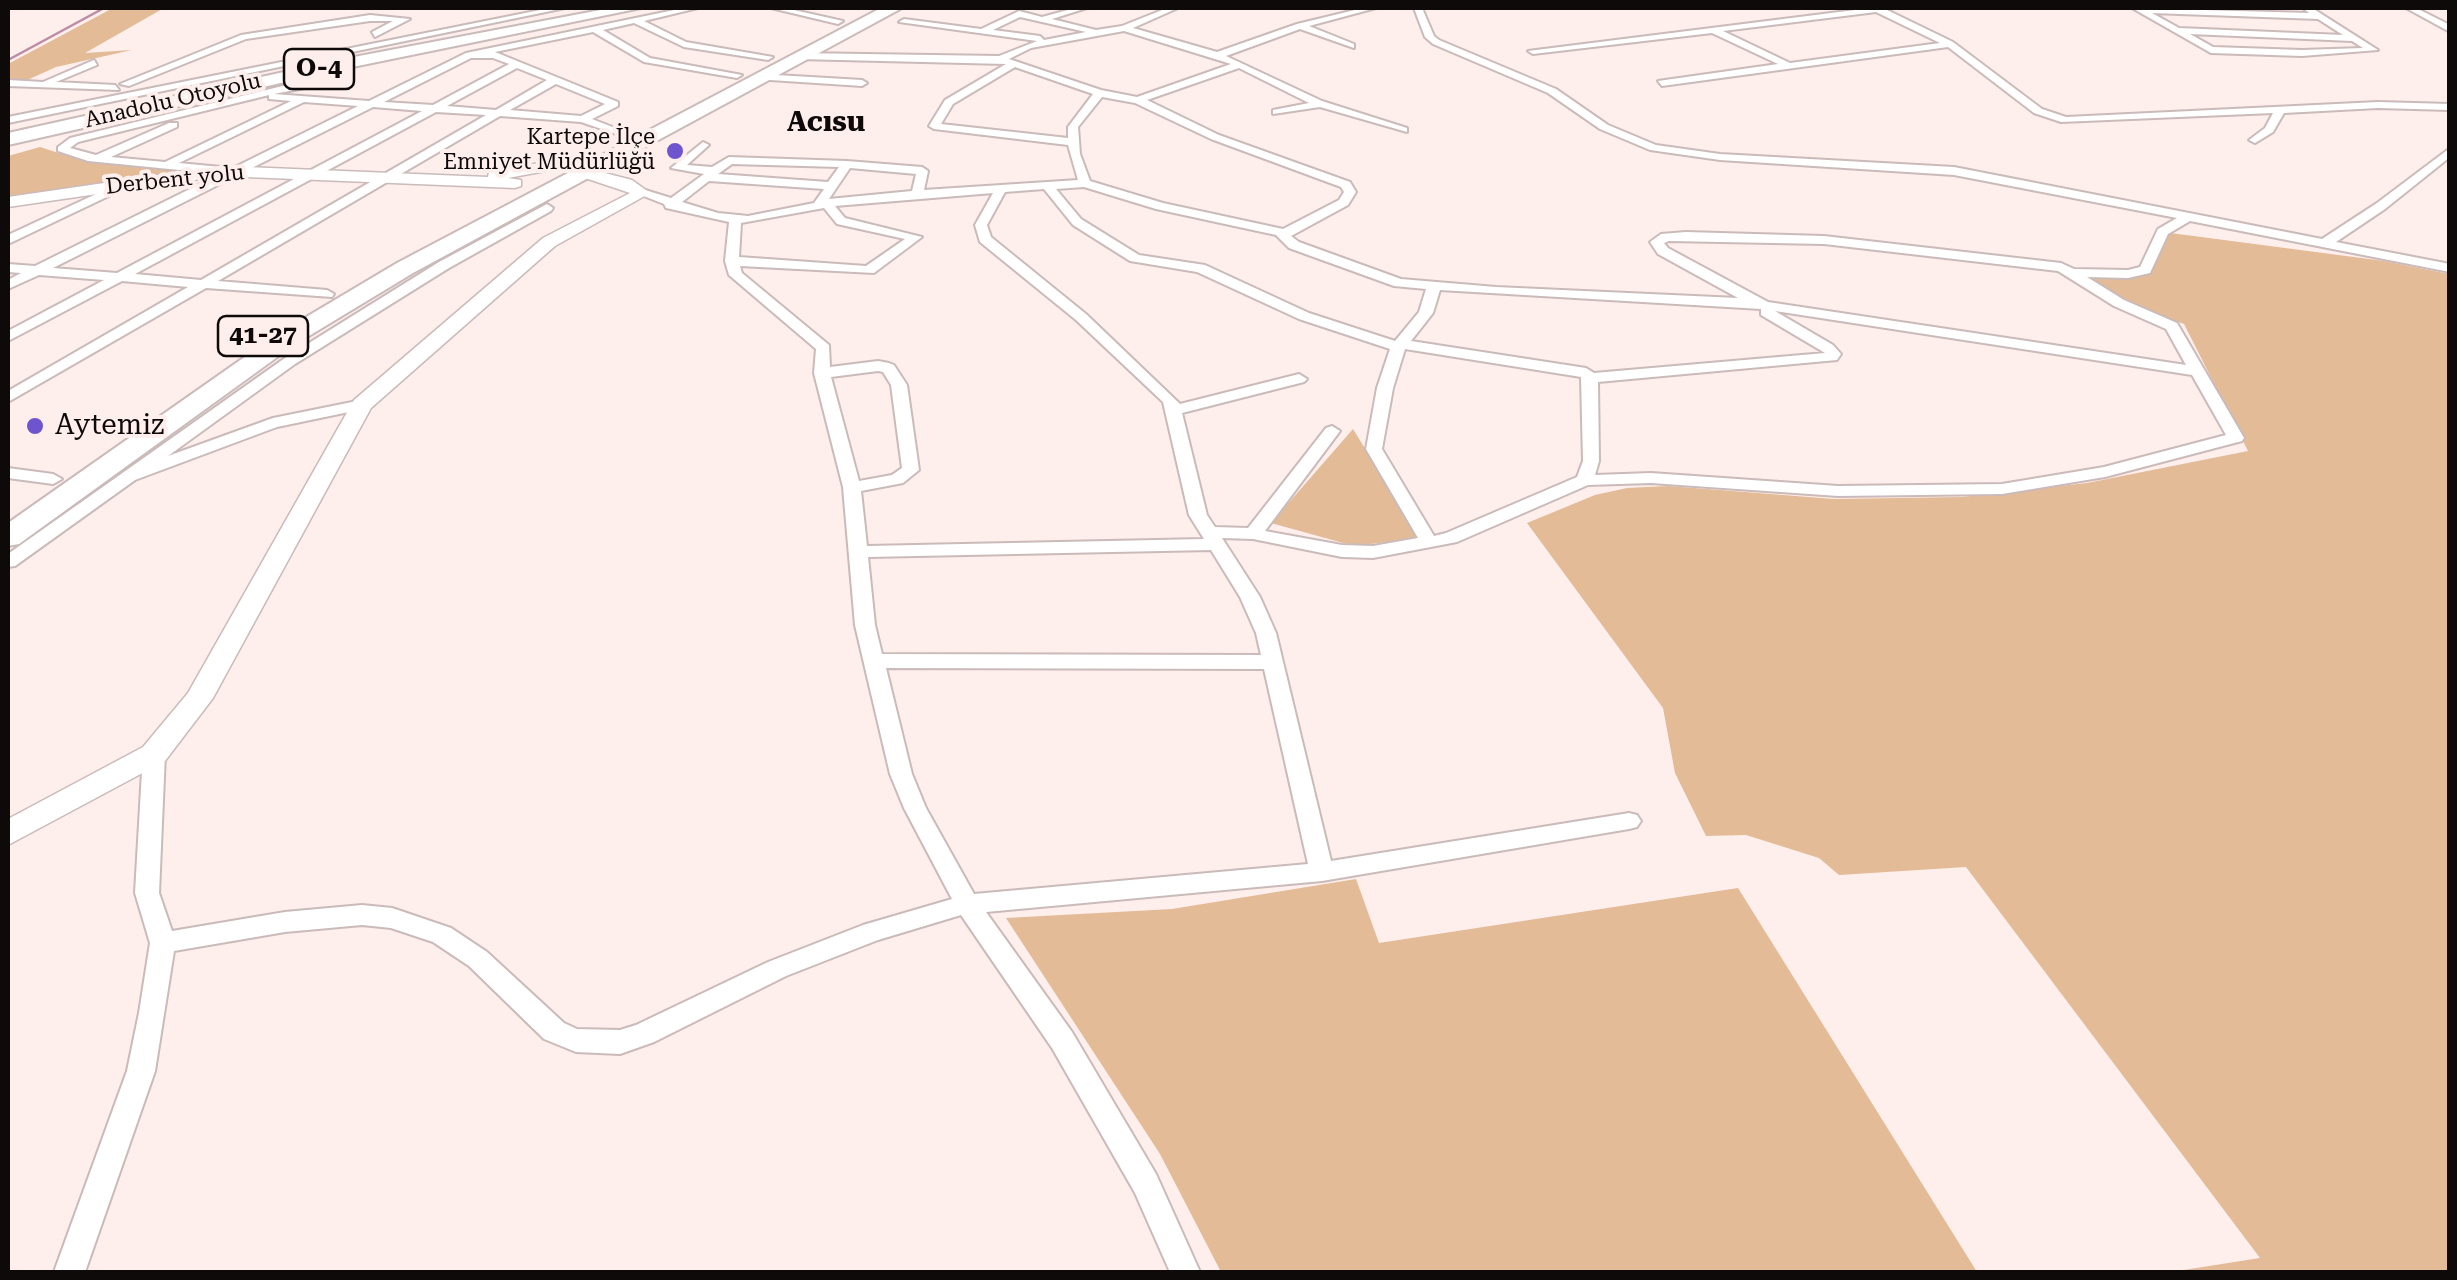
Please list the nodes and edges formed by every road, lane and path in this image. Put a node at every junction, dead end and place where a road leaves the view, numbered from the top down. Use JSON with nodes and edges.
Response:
{"nodes":[{"id":1,"x":561,"y":8,"type":"edge"},
{"id":2,"x":605,"y":8,"type":"edge"},
{"id":3,"x":694,"y":8,"type":"edge"},
{"id":4,"x":775,"y":8,"type":"edge"},
{"id":5,"x":869,"y":8,"type":"edge"},
{"id":6,"x":1083,"y":8,"type":"edge"},
{"id":7,"x":1174,"y":8,"type":"edge"},
{"id":8,"x":1372,"y":8,"type":"edge"},
{"id":9,"x":1418,"y":8,"type":"edge"},
{"id":10,"x":1878,"y":8,"type":"edge"},
{"id":11,"x":2307,"y":8,"type":"edge"},
{"id":12,"x":2410,"y":8,"type":"edge"},
{"id":13,"x":2138,"y":9,"type":"edge"},
{"id":14,"x":1163,"y":10,"type":"edge"},
{"id":15,"x":2226,"y":10,"type":"edge"},
{"id":16,"x":634,"y":14,"type":"edge"},
{"id":17,"x":899,"y":15,"type":"edge"},
{"id":18,"x":945,"y":15,"type":"dead end"},
{"id":19,"x":2319,"y":16,"type":"junction"},
{"id":20,"x":1044,"y":19,"type":"junction"},
{"id":21,"x":838,"y":21,"type":"junction"},
{"id":22,"x":339,"y":23,"type":"junction"},
{"id":23,"x":922,"y":25,"type":"junction"},
{"id":24,"x":1076,"y":26,"type":"junction"},
{"id":25,"x":1300,"y":26,"type":"junction"},
{"id":26,"x":594,"y":28,"type":"junction"},
{"id":27,"x":1124,"y":28,"type":"junction"},
{"id":28,"x":2450,"y":29,"type":"edge"},
{"id":29,"x":1713,"y":30,"type":"junction"},
{"id":30,"x":2176,"y":31,"type":"junction"},
{"id":31,"x":982,"y":32,"type":"junction"},
{"id":32,"x":1098,"y":32,"type":"junction"},
{"id":33,"x":2354,"y":38,"type":"junction"},
{"id":34,"x":1044,"y":41,"type":"junction"},
{"id":35,"x":1950,"y":44,"type":"junction"},
{"id":36,"x":286,"y":45,"type":"dead end"},
{"id":37,"x":1351,"y":46,"type":"dead end"},
{"id":38,"x":336,"y":51,"type":"junction"},
{"id":39,"x":269,"y":52,"type":"dead end"},
{"id":40,"x":1532,"y":52,"type":"dead end"},
{"id":41,"x":475,"y":54,"type":"junction"},
{"id":42,"x":1219,"y":55,"type":"junction"},
{"id":43,"x":798,"y":56,"type":"junction"},
{"id":44,"x":768,"y":57,"type":"junction"},
{"id":45,"x":1006,"y":62,"type":"junction"},
{"id":46,"x":94,"y":63,"type":"dead end"},
{"id":47,"x":516,"y":64,"type":"junction"},
{"id":48,"x":1240,"y":64,"type":"junction"},
{"id":49,"x":1788,"y":66,"type":"junction"},
{"id":50,"x":216,"y":75,"type":"junction"},
{"id":51,"x":737,"y":75,"type":"junction"},
{"id":52,"x":759,"y":78,"type":"junction"},
{"id":53,"x":556,"y":80,"type":"junction"},
{"id":54,"x":1662,"y":82,"type":"dead end"},
{"id":55,"x":8,"y":83,"type":"edge"},
{"id":56,"x":862,"y":83,"type":"dead end"},
{"id":57,"x":41,"y":84,"type":"junction"},
{"id":58,"x":115,"y":88,"type":"junction"},
{"id":59,"x":1099,"y":93,"type":"junction"},
{"id":60,"x":261,"y":95,"type":"junction"},
{"id":61,"x":97,"y":100,"type":"junction"},
{"id":62,"x":302,"y":100,"type":"junction"},
{"id":63,"x":1133,"y":100,"type":"junction"},
{"id":64,"x":365,"y":104,"type":"junction"},
{"id":65,"x":1322,"y":104,"type":"junction"},
{"id":66,"x":216,"y":106,"type":"junction"},
{"id":67,"x":2449,"y":108,"type":"edge"},
{"id":68,"x":432,"y":109,"type":"junction"},
{"id":69,"x":2280,"y":110,"type":"junction"},
{"id":70,"x":1277,"y":112,"type":"dead end"},
{"id":71,"x":498,"y":113,"type":"junction"},
{"id":72,"x":8,"y":120,"type":"edge"},
{"id":73,"x":582,"y":120,"type":"junction"},
{"id":74,"x":1076,"y":120,"type":"junction"},
{"id":75,"x":1403,"y":130,"type":"dead end"},
{"id":76,"x":622,"y":133,"type":"junction"},
{"id":77,"x":8,"y":135,"type":"edge"},
{"id":78,"x":2255,"y":140,"type":"dead end"},
{"id":79,"x":1072,"y":142,"type":"junction"},
{"id":80,"x":703,"y":145,"type":"dead end"},
{"id":81,"x":2450,"y":151,"type":"edge"},
{"id":82,"x":97,"y":159,"type":"junction"},
{"id":83,"x":169,"y":164,"type":"junction"},
{"id":84,"x":847,"y":164,"type":"junction"},
{"id":85,"x":227,"y":171,"type":"junction"},
{"id":86,"x":582,"y":172,"type":"junction"},
{"id":87,"x":310,"y":174,"type":"junction"},
{"id":88,"x":712,"y":174,"type":"junction"},
{"id":89,"x":384,"y":178,"type":"junction"},
{"id":90,"x":463,"y":179,"type":"junction"},
{"id":91,"x":515,"y":183,"type":"junction"},
{"id":92,"x":1085,"y":183,"type":"junction"},
{"id":93,"x":128,"y":184,"type":"junction"},
{"id":94,"x":1046,"y":184,"type":"junction"},
{"id":95,"x":830,"y":186,"type":"junction"},
{"id":96,"x":1002,"y":187,"type":"junction"},
{"id":97,"x":548,"y":188,"type":"junction"},
{"id":98,"x":634,"y":188,"type":"junction"},
{"id":99,"x":917,"y":195,"type":"junction"},
{"id":100,"x":8,"y":202,"type":"edge"},
{"id":101,"x":823,"y":202,"type":"junction"},
{"id":102,"x":670,"y":204,"type":"junction"},
{"id":103,"x":2188,"y":216,"type":"junction"},
{"id":104,"x":735,"y":220,"type":"junction"},
{"id":105,"x":1283,"y":232,"type":"junction"},
{"id":106,"x":8,"y":240,"type":"edge"},
{"id":107,"x":2325,"y":243,"type":"junction"},
{"id":108,"x":732,"y":261,"type":"junction"},
{"id":109,"x":8,"y":268,"type":"edge"},
{"id":110,"x":2450,"y":268,"type":"edge"},
{"id":111,"x":37,"y":270,"type":"junction"},
{"id":112,"x":2073,"y":273,"type":"junction"},
{"id":113,"x":118,"y":277,"type":"junction"},
{"id":114,"x":199,"y":284,"type":"junction"},
{"id":115,"x":8,"y":285,"type":"edge"},
{"id":116,"x":1434,"y":288,"type":"junction"},
{"id":117,"x":326,"y":294,"type":"junction"},
{"id":118,"x":1758,"y":305,"type":"junction"},
{"id":119,"x":8,"y":337,"type":"edge"},
{"id":120,"x":1400,"y":346,"type":"junction"},
{"id":121,"x":2200,"y":371,"type":"junction"},
{"id":122,"x":822,"y":373,"type":"junction"},
{"id":123,"x":1590,"y":378,"type":"junction"},
{"id":124,"x":1299,"y":379,"type":"dead end"},
{"id":125,"x":8,"y":397,"type":"edge"},
{"id":126,"x":362,"y":405,"type":"junction"},
{"id":127,"x":1174,"y":410,"type":"junction"},
{"id":128,"x":1332,"y":431,"type":"dead end"},
{"id":129,"x":8,"y":472,"type":"edge"},
{"id":130,"x":128,"y":476,"type":"junction"},
{"id":131,"x":53,"y":479,"type":"junction"},
{"id":132,"x":1585,"y":480,"type":"junction"},
{"id":133,"x":852,"y":487,"type":"junction"},
{"id":134,"x":8,"y":511,"type":"edge"},
{"id":135,"x":1252,"y":534,"type":"junction"},
{"id":136,"x":8,"y":537,"type":"edge"},
{"id":137,"x":1211,"y":538,"type":"junction"},
{"id":138,"x":1430,"y":544,"type":"junction"},
{"id":139,"x":858,"y":552,"type":"junction"},
{"id":140,"x":8,"y":562,"type":"edge"},
{"id":141,"x":873,"y":661,"type":"junction"},
{"id":142,"x":1273,"y":662,"type":"junction"},
{"id":143,"x":154,"y":754,"type":"junction"},
{"id":144,"x":1629,"y":821,"type":"dead end"},
{"id":145,"x":8,"y":833,"type":"edge"},
{"id":146,"x":1322,"y":872,"type":"junction"},
{"id":147,"x":967,"y":904,"type":"junction"},
{"id":148,"x":163,"y":943,"type":"junction"},
{"id":149,"x":69,"y":1272,"type":"edge"},
{"id":150,"x":1185,"y":1272,"type":"edge"}],
"edges":[{"from":1,"to":38,"type":"street"},
{"from":2,"to":77,"type":"highway","name":"Anadolu Otoyolu","number":"O-4"},
{"from":3,"to":16,"type":"street"},
{"from":4,"to":21,"type":"street"},
{"from":5,"to":21,"type":"highway","number":"41-27"},
{"from":6,"to":20,"type":"street"},
{"from":7,"to":14,"type":"street"},
{"from":8,"to":25,"type":"street"},
{"from":9,"to":103,"type":"street"},
{"from":10,"to":29,"type":"street"},
{"from":10,"to":35,"type":"street"},
{"from":11,"to":19,"type":"street"},
{"from":12,"to":28,"type":"street"},
{"from":13,"to":15,"type":"street"},
{"from":13,"to":30,"type":"street"},
{"from":14,"to":27,"type":"street"},
{"from":15,"to":19,"type":"street"},
{"from":16,"to":26,"type":"street"},
{"from":16,"to":44,"type":"street"},
{"from":16,"to":77,"type":"highway","name":"Anadolu Otoyolu","number":"O-4"},
{"from":17,"to":23,"type":"street"},
{"from":17,"to":43,"type":"highway"},
{"from":18,"to":23,"type":"street"},
{"from":19,"to":33,"type":"street"},
{"from":20,"to":24,"type":"street"},
{"from":20,"to":31,"type":"street"},
{"from":21,"to":44,"type":"highway","number":"41-27"},
{"from":22,"to":36,"type":"street"},
{"from":22,"to":38,"type":"street"},
{"from":22,"to":58,"type":"street"},
{"from":23,"to":31,"type":"street"},
{"from":24,"to":32,"type":"street"},
{"from":24,"to":34,"type":"street"},
{"from":25,"to":37,"type":"street"},
{"from":25,"to":42,"type":"street"},
{"from":26,"to":41,"type":"street"},
{"from":26,"to":51,"type":"street"},
{"from":27,"to":32,"type":"street"},
{"from":27,"to":42,"type":"street"},
{"from":29,"to":40,"type":"street"},
{"from":29,"to":49,"type":"street"},
{"from":30,"to":33,"type":"street"},
{"from":30,"to":33,"type":"street"},
{"from":31,"to":34,"type":"street"},
{"from":32,"to":34,"type":"street"},
{"from":34,"to":45,"type":"street"},
{"from":35,"to":49,"type":"street"},
{"from":35,"to":69,"type":"street"},
{"from":38,"to":50,"type":"street"},
{"from":39,"to":50,"type":"street"},
{"from":41,"to":47,"type":"street"},
{"from":41,"to":64,"type":"street"},
{"from":42,"to":48,"type":"street"},
{"from":43,"to":45,"type":"street"},
{"from":43,"to":52,"type":"highway"},
{"from":44,"to":51,"type":"highway","number":"41-27"},
{"from":45,"to":59,"type":"street"},
{"from":45,"to":79,"type":"street"},
{"from":46,"to":57,"type":"street"},
{"from":47,"to":53,"type":"street"},
{"from":47,"to":68,"type":"street"},
{"from":48,"to":63,"type":"street"},
{"from":48,"to":65,"type":"street"},
{"from":49,"to":54,"type":"street"},
{"from":50,"to":61,"type":"street"},
{"from":51,"to":76,"type":"highway","number":"41-27"},
{"from":52,"to":56,"type":"street"},
{"from":52,"to":86,"type":"highway"},
{"from":53,"to":71,"type":"street"},
{"from":53,"to":73,"type":"street"},
{"from":55,"to":57,"type":"street"},
{"from":57,"to":58,"type":"street"},
{"from":58,"to":61,"type":"street"},
{"from":59,"to":63,"type":"street"},
{"from":59,"to":74,"type":"street"},
{"from":60,"to":62,"type":"street"},
{"from":60,"to":62,"type":"street"},
{"from":60,"to":66,"type":"street"},
{"from":61,"to":72,"type":"street"},
{"from":62,"to":64,"type":"street"},
{"from":62,"to":83,"type":"street"},
{"from":63,"to":74,"type":"street"},
{"from":63,"to":105,"type":"street"},
{"from":64,"to":68,"type":"street"},
{"from":64,"to":85,"type":"street"},
{"from":65,"to":70,"type":"street"},
{"from":65,"to":75,"type":"street"},
{"from":66,"to":82,"type":"street"},
{"from":66,"to":82,"type":"street"},
{"from":67,"to":69,"type":"street"},
{"from":68,"to":71,"type":"street"},
{"from":68,"to":87,"type":"street"},
{"from":69,"to":78,"type":"street"},
{"from":71,"to":73,"type":"street"},
{"from":71,"to":89,"type":"street"},
{"from":73,"to":76,"type":"street"},
{"from":74,"to":79,"type":"street"},
{"from":76,"to":97,"type":"highway","number":"41-27"},
{"from":79,"to":92,"type":"street"},
{"from":80,"to":88,"type":"street"},
{"from":81,"to":107,"type":"street"},
{"from":82,"to":83,"type":"street"},
{"from":83,"to":85,"type":"street"},
{"from":84,"to":88,"type":"street"},
{"from":84,"to":95,"type":"street"},
{"from":84,"to":99,"type":"street"},
{"from":85,"to":87,"type":"street","name":"Derbent yolu"},
{"from":85,"to":93,"type":"street","name":"Derbent yolu"},
{"from":85,"to":111,"type":"street"},
{"from":86,"to":97,"type":"highway"},
{"from":86,"to":98,"type":"street"},
{"from":87,"to":89,"type":"street","name":"Derbent yolu"},
{"from":87,"to":113,"type":"street"},
{"from":88,"to":95,"type":"street"},
{"from":88,"to":102,"type":"street"},
{"from":89,"to":90,"type":"street","name":"Derbent yolu"},
{"from":89,"to":114,"type":"street"},
{"from":90,"to":91,"type":"street"},
{"from":90,"to":97,"type":"street"},
{"from":91,"to":97,"type":"highway","number":"41-27"},
{"from":91,"to":117,"type":"highway","number":"41-27"},
{"from":92,"to":94,"type":"street"},
{"from":92,"to":105,"type":"street"},
{"from":93,"to":100,"type":"street","name":"Derbent yolu"},
{"from":93,"to":106,"type":"street"},
{"from":94,"to":96,"type":"street"},
{"from":94,"to":120,"type":"street"},
{"from":95,"to":101,"type":"street"},
{"from":96,"to":99,"type":"street"},
{"from":96,"to":127,"type":"street"},
{"from":97,"to":98,"type":"street"},
{"from":97,"to":130,"type":"street"},
{"from":97,"to":136,"type":"highway"},
{"from":98,"to":102,"type":"street"},
{"from":98,"to":126,"type":"street"},
{"from":99,"to":101,"type":"street"},
{"from":101,"to":104,"type":"street"},
{"from":101,"to":108,"type":"street"},
{"from":102,"to":104,"type":"street"},
{"from":103,"to":107,"type":"street"},
{"from":103,"to":112,"type":"street"},
{"from":104,"to":108,"type":"street"},
{"from":105,"to":116,"type":"street"},
{"from":107,"to":110,"type":"street"},
{"from":108,"to":122,"type":"street"},
{"from":109,"to":111,"type":"street"},
{"from":111,"to":113,"type":"street"},
{"from":111,"to":115,"type":"street"},
{"from":112,"to":118,"type":"street"},
{"from":112,"to":121,"type":"street"},
{"from":113,"to":114,"type":"street"},
{"from":113,"to":119,"type":"street"},
{"from":114,"to":117,"type":"street"},
{"from":114,"to":125,"type":"street"},
{"from":116,"to":118,"type":"street"},
{"from":116,"to":120,"type":"street"},
{"from":117,"to":131,"type":"highway","number":"41-27"},
{"from":118,"to":121,"type":"street"},
{"from":118,"to":123,"type":"street"},
{"from":120,"to":123,"type":"street"},
{"from":120,"to":138,"type":"street"},
{"from":121,"to":132,"type":"street"},
{"from":122,"to":133,"type":"street"},
{"from":122,"to":133,"type":"street"},
{"from":123,"to":132,"type":"street"},
{"from":124,"to":127,"type":"street"},
{"from":126,"to":130,"type":"street"},
{"from":126,"to":143,"type":"street"},
{"from":127,"to":137,"type":"street"},
{"from":128,"to":135,"type":"street"},
{"from":129,"to":131,"type":"street"},
{"from":130,"to":140,"type":"street"},
{"from":131,"to":134,"type":"highway","number":"41-27"},
{"from":132,"to":138,"type":"street"},
{"from":133,"to":139,"type":"street"},
{"from":135,"to":137,"type":"street"},
{"from":135,"to":138,"type":"street"},
{"from":137,"to":139,"type":"street"},
{"from":137,"to":142,"type":"street"},
{"from":139,"to":141,"type":"street"},
{"from":141,"to":142,"type":"street"},
{"from":141,"to":147,"type":"street"},
{"from":142,"to":146,"type":"street"},
{"from":143,"to":145,"type":"street"},
{"from":143,"to":148,"type":"street"},
{"from":144,"to":146,"type":"street"},
{"from":146,"to":147,"type":"street"},
{"from":147,"to":148,"type":"street"},
{"from":147,"to":150,"type":"street"},
{"from":148,"to":149,"type":"street"}]}
